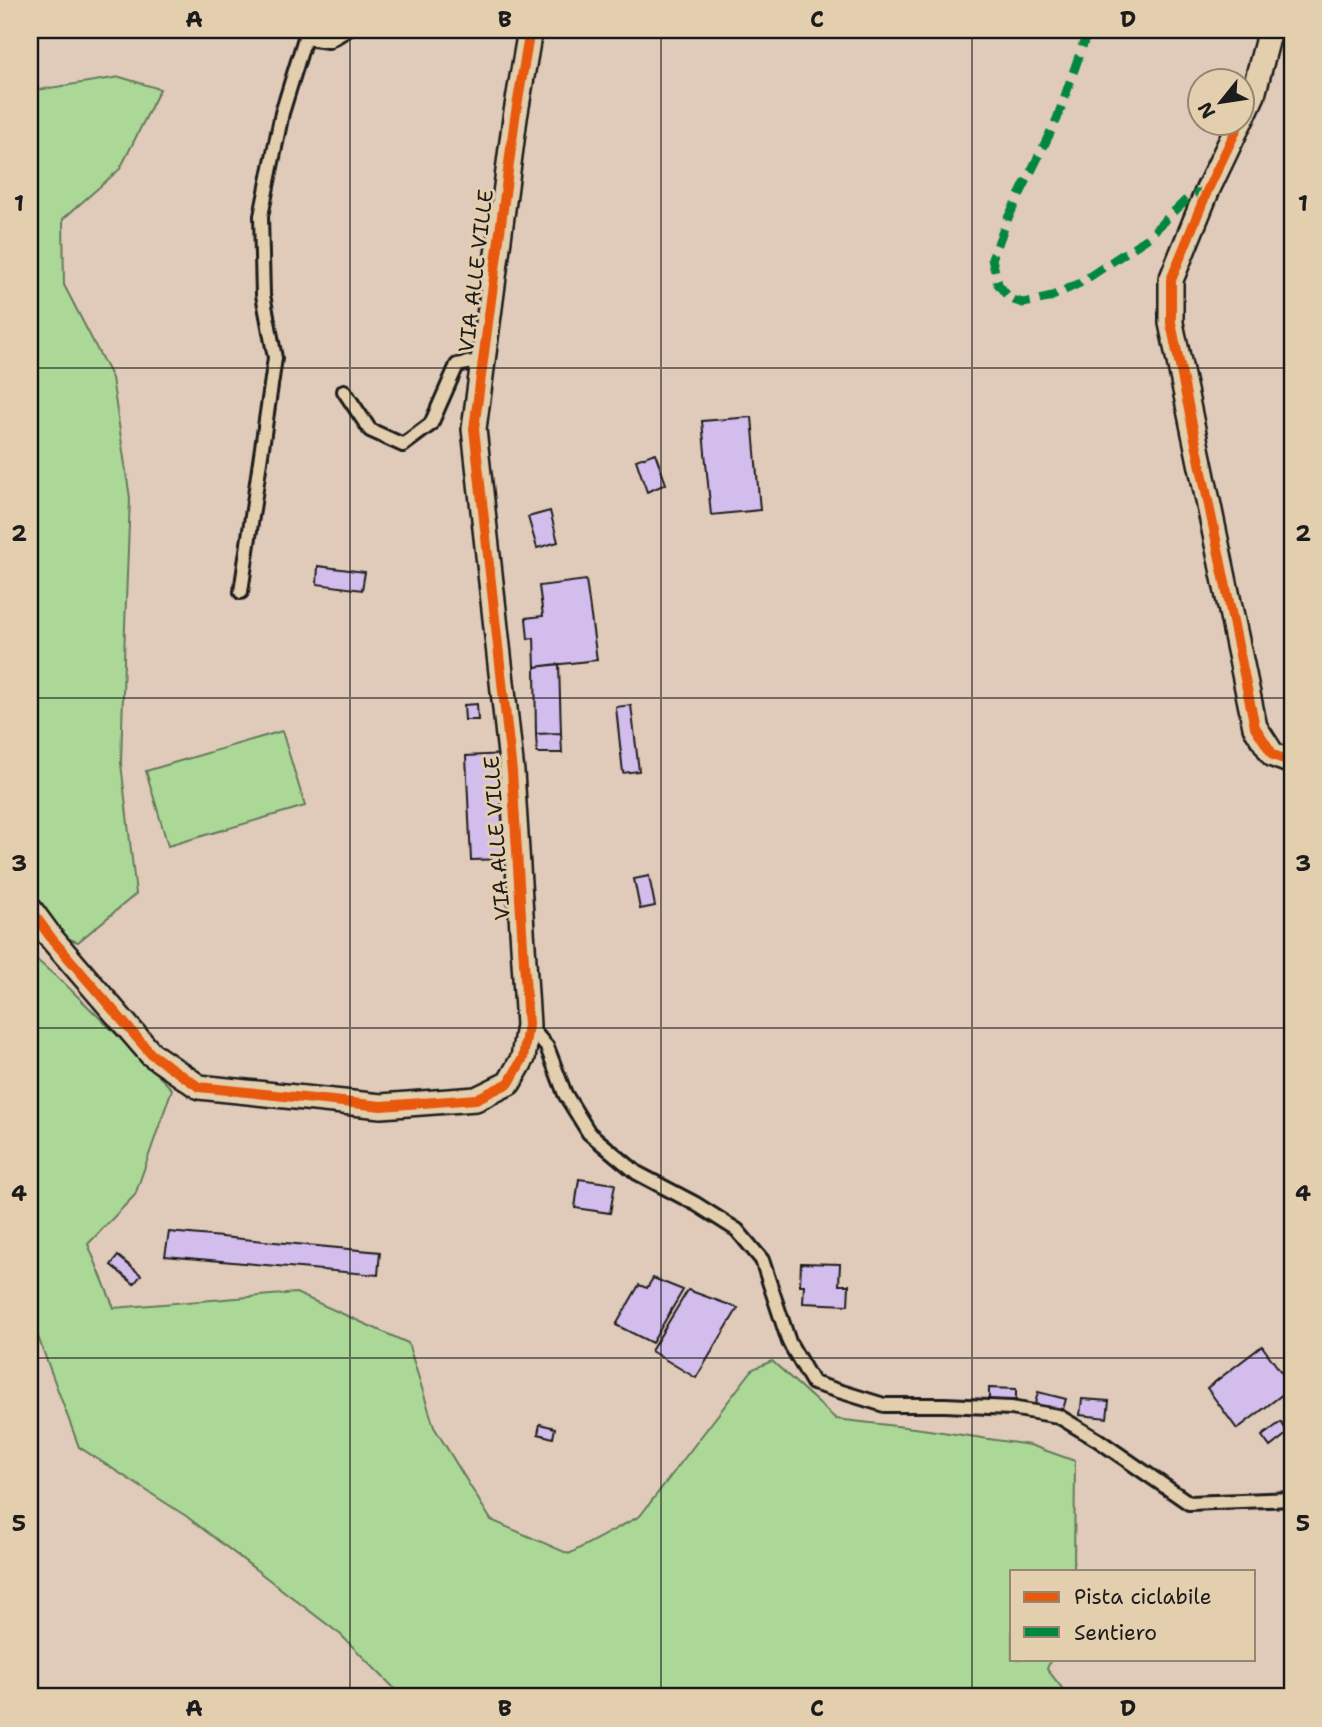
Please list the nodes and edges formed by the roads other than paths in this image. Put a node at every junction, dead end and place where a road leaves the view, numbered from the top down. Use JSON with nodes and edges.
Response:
{"nodes":[{"id":1,"x":347,"y":30,"type":"edge"},
{"id":2,"x":530,"y":30,"type":"edge"},
{"id":3,"x":1270,"y":30,"type":"edge"},
{"id":4,"x":304,"y":34,"type":"edge"},
{"id":5,"x":1256,"y":84,"type":"edge"},
{"id":6,"x":1234,"y":136,"type":"edge"},
{"id":7,"x":484,"y":360,"type":"junction"},
{"id":8,"x":344,"y":391,"type":"dead end"},
{"id":9,"x":241,"y":592,"type":"dead end"},
{"id":10,"x":1292,"y":762,"type":"edge"},
{"id":11,"x":30,"y":909,"type":"edge"},
{"id":12,"x":528,"y":1025,"type":"junction"},
{"id":13,"x":1292,"y":1499,"type":"edge"}],
"edges":[{"from":1,"to":4,"type":"lane"},
{"from":2,"to":7,"type":"street","name":"VIA ALLE VILLE"},
{"from":3,"to":5,"type":"street"},
{"from":4,"to":9,"type":"lane"},
{"from":6,"to":10,"type":"street"},
{"from":7,"to":8,"type":"lane"},
{"from":7,"to":12,"type":"street","name":"VIA ALLE VILLE"},
{"from":11,"to":12,"type":"street","name":"VIA ALLE VILLE"},
{"from":12,"to":13,"type":"lane"}]}
